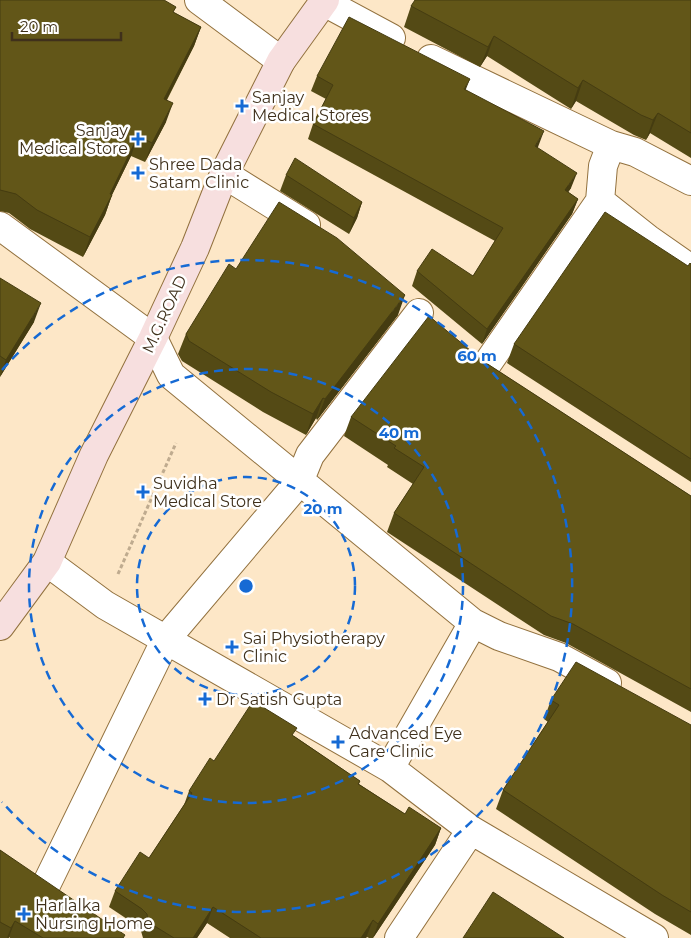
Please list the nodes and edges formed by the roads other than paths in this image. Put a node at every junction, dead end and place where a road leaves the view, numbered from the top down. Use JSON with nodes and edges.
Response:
{"nodes":[{"id":1,"x":199,"y":0,"type":"edge"},
{"id":2,"x":323,"y":1,"type":"edge"},
{"id":3,"x":281,"y":61,"type":"junction"},
{"id":4,"x":611,"y":145,"type":"junction"},
{"id":5,"x":224,"y":174,"type":"junction"},
{"id":6,"x":691,"y":181,"type":"edge"},
{"id":7,"x":600,"y":201,"type":"junction"},
{"id":8,"x":0,"y":226,"type":"edge"},
{"id":9,"x":331,"y":241,"type":"edge"},
{"id":10,"x":691,"y":269,"type":"edge"},
{"id":11,"x":397,"y":295,"type":"edge"},
{"id":12,"x":419,"y":313,"type":"junction"},
{"id":13,"x":441,"y":331,"type":"edge"},
{"id":14,"x":153,"y":338,"type":"junction"},
{"id":15,"x":463,"y":349,"type":"edge"},
{"id":16,"x":485,"y":367,"type":"junction"},
{"id":17,"x":509,"y":382,"type":"edge"},
{"id":18,"x":299,"y":482,"type":"junction"},
{"id":19,"x":47,"y":562,"type":"junction"},
{"id":20,"x":473,"y":623,"type":"junction"},
{"id":21,"x":0,"y":626,"type":"edge"},
{"id":22,"x":166,"y":639,"type":"junction"},
{"id":23,"x":625,"y":693,"type":"edge"},
{"id":24,"x":390,"y":768,"type":"junction"},
{"id":25,"x":471,"y":830,"type":"junction"},
{"id":26,"x":23,"y":869,"type":"edge"},
{"id":27,"x":46,"y":885,"type":"junction"},
{"id":28,"x":70,"y":901,"type":"edge"},
{"id":29,"x":399,"y":938,"type":"edge"},
{"id":30,"x":654,"y":938,"type":"edge"}],
"edges":[{"from":1,"to":3,"type":"street"},
{"from":2,"to":3,"type":"main road","name":"M.G.ROAD"},
{"from":2,"to":4,"type":"street"},
{"from":3,"to":5,"type":"main road","name":"M.G.ROAD"},
{"from":4,"to":6,"type":"street"},
{"from":4,"to":7,"type":"street"},
{"from":5,"to":9,"type":"street"},
{"from":5,"to":14,"type":"main road","name":"M.G.ROAD"},
{"from":7,"to":10,"type":"street"},
{"from":7,"to":16,"type":"street"},
{"from":8,"to":14,"type":"street"},
{"from":11,"to":12,"type":"street"},
{"from":12,"to":13,"type":"street"},
{"from":12,"to":18,"type":"street"},
{"from":14,"to":18,"type":"street"},
{"from":14,"to":19,"type":"main road","name":"M.G.ROAD"},
{"from":15,"to":16,"type":"street"},
{"from":16,"to":17,"type":"street"},
{"from":18,"to":20,"type":"street"},
{"from":18,"to":22,"type":"street"},
{"from":19,"to":21,"type":"main road","name":"M.G.ROAD"},
{"from":19,"to":22,"type":"street"},
{"from":20,"to":23,"type":"street"},
{"from":20,"to":24,"type":"street"},
{"from":22,"to":24,"type":"street"},
{"from":22,"to":27,"type":"street"},
{"from":24,"to":25,"type":"street"},
{"from":25,"to":29,"type":"street"},
{"from":25,"to":30,"type":"street"},
{"from":26,"to":27,"type":"street"},
{"from":27,"to":28,"type":"street"}]}
